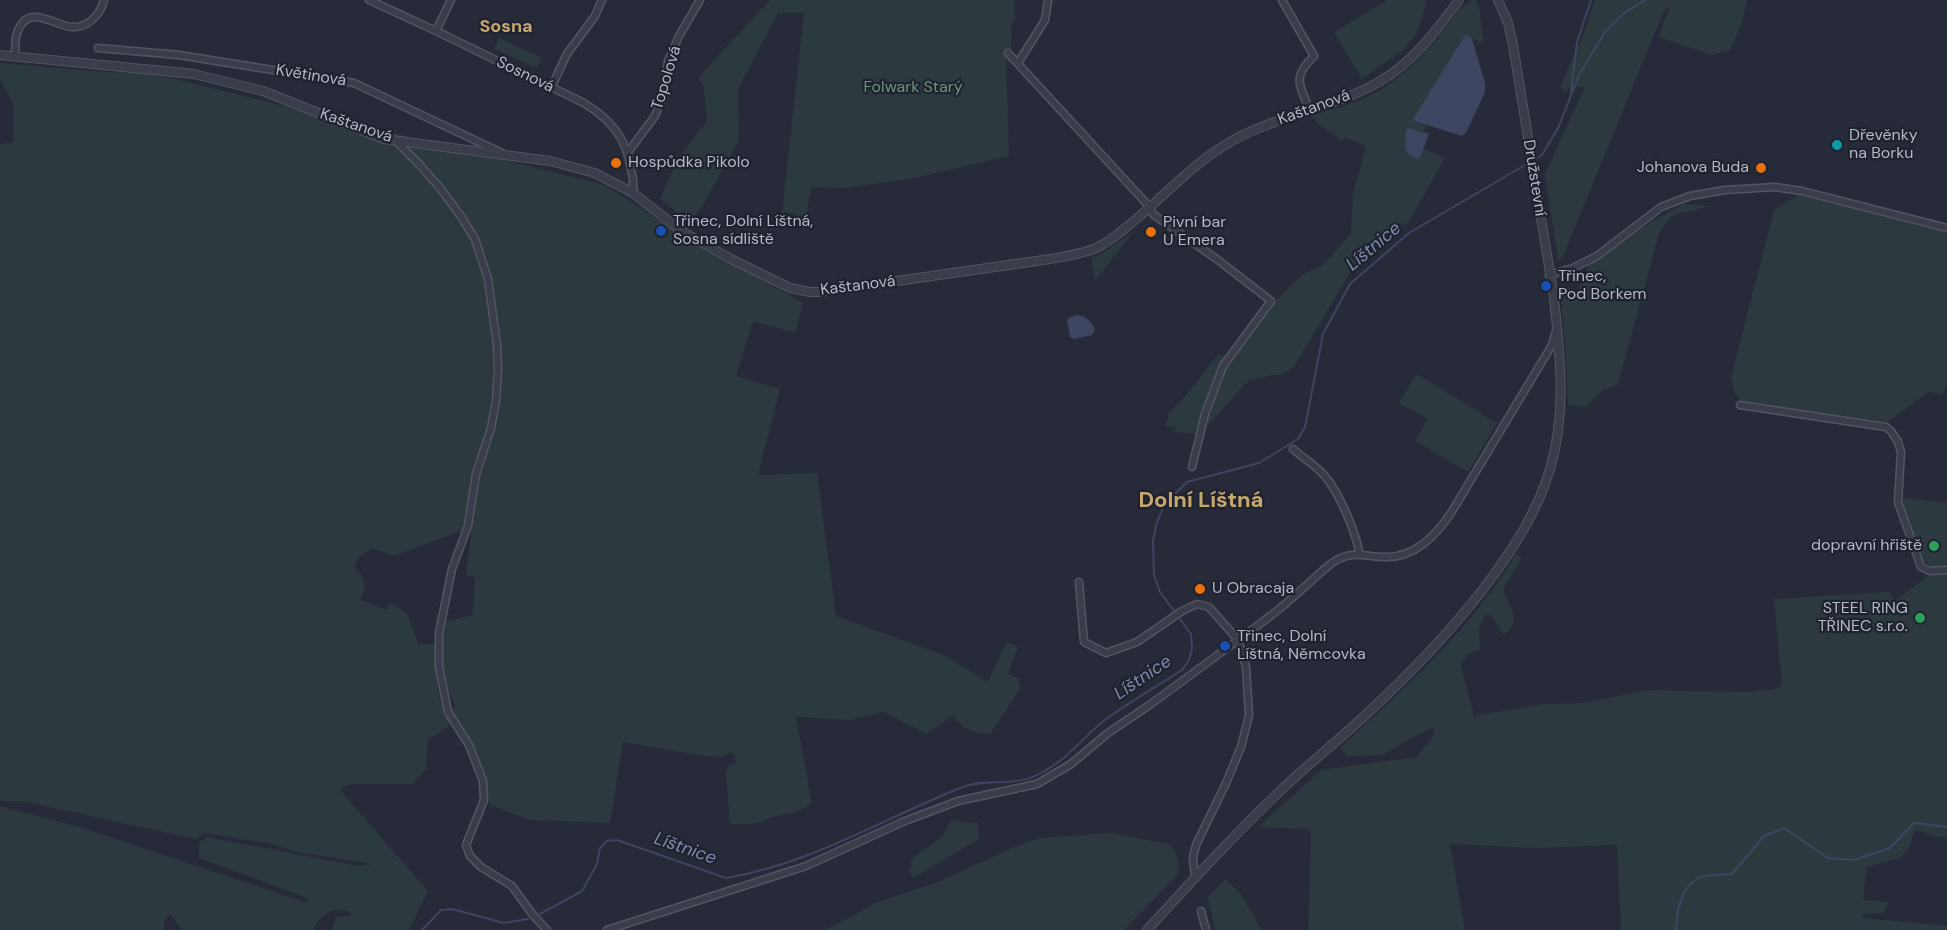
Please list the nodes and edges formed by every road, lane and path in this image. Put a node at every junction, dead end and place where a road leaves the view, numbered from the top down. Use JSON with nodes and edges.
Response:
{"nodes":[{"id":1,"x":104,"y":0,"type":"edge"},
{"id":2,"x":369,"y":0,"type":"edge"},
{"id":3,"x":451,"y":0,"type":"edge"},
{"id":4,"x":602,"y":0,"type":"edge"},
{"id":5,"x":700,"y":0,"type":"edge"},
{"id":6,"x":1048,"y":0,"type":"edge"},
{"id":7,"x":1282,"y":0,"type":"edge"},
{"id":8,"x":1459,"y":0,"type":"edge"},
{"id":9,"x":1498,"y":0,"type":"edge"},
{"id":10,"x":436,"y":31,"type":"junction"},
{"id":11,"x":98,"y":48,"type":"dead end"},
{"id":12,"x":1008,"y":53,"type":"dead end"},
{"id":13,"x":0,"y":55,"type":"edge"},
{"id":14,"x":15,"y":56,"type":"junction"},
{"id":15,"x":1018,"y":63,"type":"junction"},
{"id":16,"x":551,"y":88,"type":"junction"},
{"id":17,"x":1310,"y":110,"type":"junction"},
{"id":18,"x":395,"y":140,"type":"junction"},
{"id":19,"x":628,"y":153,"type":"junction"},
{"id":20,"x":508,"y":155,"type":"junction"},
{"id":21,"x":633,"y":193,"type":"junction"},
{"id":22,"x":1150,"y":207,"type":"junction"},
{"id":23,"x":1947,"y":228,"type":"edge"},
{"id":24,"x":1549,"y":274,"type":"junction"},
{"id":25,"x":1557,"y":328,"type":"junction"},
{"id":26,"x":1740,"y":405,"type":"dead end"},
{"id":27,"x":1293,"y":449,"type":"dead end"},
{"id":28,"x":1192,"y":467,"type":"dead end"},
{"id":29,"x":1359,"y":553,"type":"junction"},
{"id":30,"x":1947,"y":570,"type":"edge"},
{"id":31,"x":1079,"y":582,"type":"dead end"},
{"id":32,"x":1238,"y":640,"type":"junction"},
{"id":33,"x":1195,"y":878,"type":"junction"},
{"id":34,"x":1201,"y":911,"type":"dead end"},
{"id":35,"x":547,"y":930,"type":"edge"},
{"id":36,"x":607,"y":930,"type":"edge"},
{"id":37,"x":1147,"y":930,"type":"edge"},
{"id":38,"x":1206,"y":930,"type":"edge"}],
"edges":[{"from":1,"to":14,"type":"street"},
{"from":2,"to":10,"type":"street","name":"Sosnová"},
{"from":3,"to":10,"type":"street"},
{"from":4,"to":16,"type":"street"},
{"from":5,"to":19,"type":"street","name":"Topolová"},
{"from":6,"to":15,"type":"street"},
{"from":7,"to":17,"type":"street"},
{"from":8,"to":17,"type":"street","name":"Kaštanová"},
{"from":9,"to":24,"type":"street","name":"Družstevní"},
{"from":10,"to":16,"type":"street","name":"Sosnová"},
{"from":11,"to":20,"type":"street","name":"Květinová"},
{"from":12,"to":15,"type":"street"},
{"from":13,"to":14,"type":"street","name":"Kaštanová"},
{"from":14,"to":18,"type":"street","name":"Kaštanová"},
{"from":15,"to":22,"type":"street"},
{"from":16,"to":19,"type":"street","name":"Sosnová"},
{"from":17,"to":22,"type":"street","name":"Kaštanová"},
{"from":18,"to":20,"type":"street","name":"Kaštanová"},
{"from":18,"to":35,"type":"street"},
{"from":19,"to":21,"type":"street","name":"Sosnová"},
{"from":20,"to":21,"type":"street","name":"Kaštanová"},
{"from":21,"to":22,"type":"street","name":"Kaštanová"},
{"from":22,"to":28,"type":"street"},
{"from":23,"to":24,"type":"street"},
{"from":24,"to":25,"type":"street","name":"Družstevní"},
{"from":25,"to":29,"type":"street"},
{"from":25,"to":33,"type":"street","name":"Družstevní"},
{"from":26,"to":30,"type":"street"},
{"from":27,"to":29,"type":"street"},
{"from":29,"to":32,"type":"street"},
{"from":31,"to":32,"type":"street"},
{"from":32,"to":33,"type":"street"},
{"from":32,"to":36,"type":"street"},
{"from":33,"to":37,"type":"street","name":"Družstevní"},
{"from":34,"to":38,"type":"street"}]}
